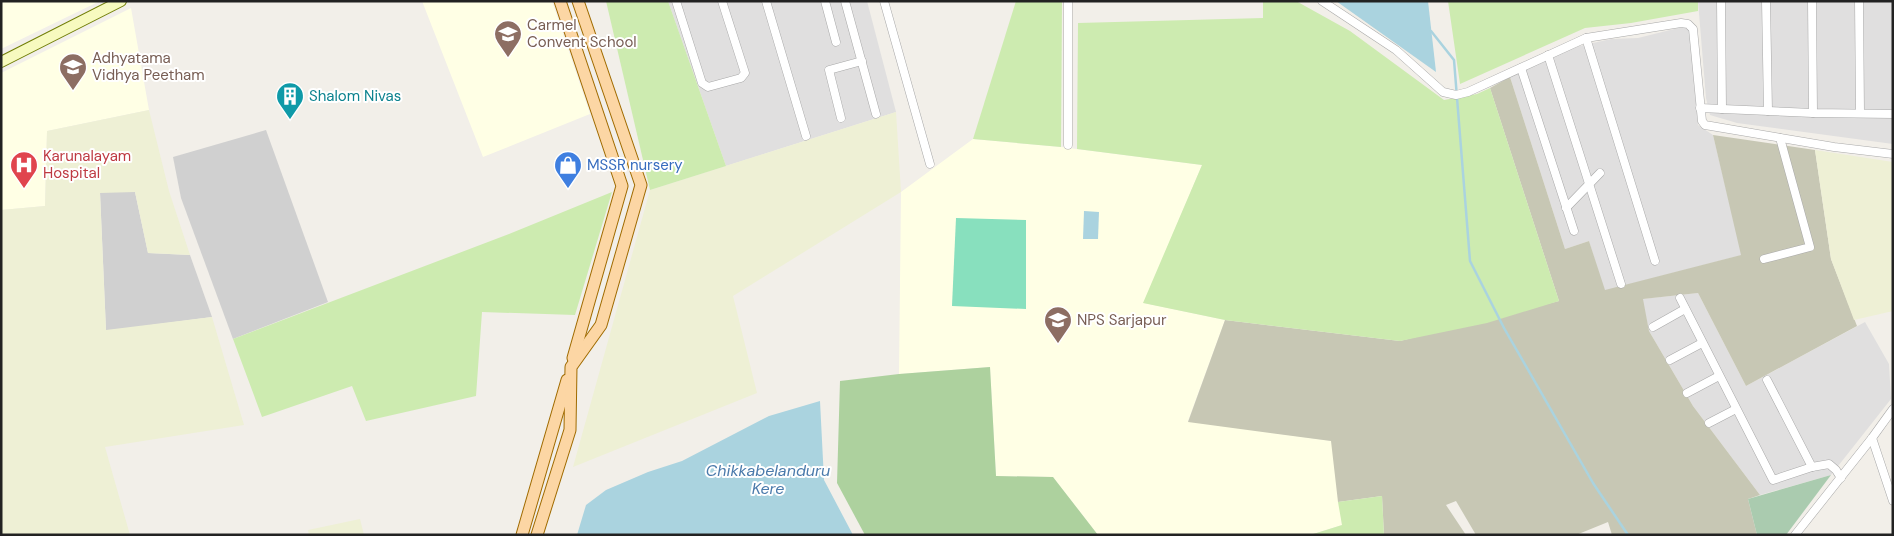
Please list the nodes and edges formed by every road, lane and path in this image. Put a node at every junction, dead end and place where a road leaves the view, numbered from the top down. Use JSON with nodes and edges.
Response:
{"nodes":[{"id":1,"x":121,"y":1,"type":"edge"},
{"id":2,"x":560,"y":1,"type":"edge"},
{"id":3,"x":578,"y":1,"type":"edge"},
{"id":4,"x":676,"y":1,"type":"edge"},
{"id":5,"x":722,"y":1,"type":"edge"},
{"id":6,"x":766,"y":1,"type":"edge"},
{"id":7,"x":825,"y":1,"type":"edge"},
{"id":8,"x":845,"y":1,"type":"edge"},
{"id":9,"x":884,"y":1,"type":"edge"},
{"id":10,"x":1068,"y":1,"type":"edge"},
{"id":11,"x":1322,"y":1,"type":"edge"},
{"id":12,"x":1721,"y":1,"type":"edge"},
{"id":13,"x":1766,"y":1,"type":"edge"},
{"id":14,"x":1812,"y":1,"type":"edge"},
{"id":15,"x":1859,"y":1,"type":"edge"},
{"id":16,"x":1586,"y":38,"type":"junction"},
{"id":17,"x":836,"y":42,"type":"dead end"},
{"id":18,"x":1548,"y":55,"type":"junction"},
{"id":19,"x":862,"y":61,"type":"junction"},
{"id":20,"x":1,"y":62,"type":"edge"},
{"id":21,"x":1521,"y":68,"type":"junction"},
{"id":22,"x":1700,"y":108,"type":"junction"},
{"id":23,"x":1722,"y":109,"type":"junction"},
{"id":24,"x":1768,"y":111,"type":"junction"},
{"id":25,"x":1813,"y":113,"type":"junction"},
{"id":26,"x":1860,"y":113,"type":"junction"},
{"id":27,"x":876,"y":114,"type":"dead end"},
{"id":28,"x":1893,"y":114,"type":"edge"},
{"id":29,"x":841,"y":118,"type":"dead end"},
{"id":30,"x":806,"y":136,"type":"dead end"},
{"id":31,"x":1780,"y":138,"type":"junction"},
{"id":32,"x":1068,"y":145,"type":"dead end"},
{"id":33,"x":1893,"y":154,"type":"edge"},
{"id":34,"x":930,"y":164,"type":"dead end"},
{"id":35,"x":1600,"y":173,"type":"dead end"},
{"id":36,"x":1589,"y":184,"type":"junction"},
{"id":37,"x":1566,"y":208,"type":"junction"},
{"id":38,"x":1574,"y":232,"type":"dead end"},
{"id":39,"x":1764,"y":259,"type":"dead end"},
{"id":40,"x":1655,"y":262,"type":"dead end"},
{"id":41,"x":1621,"y":284,"type":"dead end"},
{"id":42,"x":1680,"y":298,"type":"dead end"},
{"id":43,"x":1685,"y":309,"type":"junction"},
{"id":44,"x":1653,"y":327,"type":"dead end"},
{"id":45,"x":1702,"y":343,"type":"junction"},
{"id":46,"x":1670,"y":360,"type":"dead end"},
{"id":47,"x":571,"y":367,"type":"junction"},
{"id":48,"x":1719,"y":376,"type":"junction"},
{"id":49,"x":1767,"y":380,"type":"dead end"},
{"id":50,"x":1687,"y":393,"type":"dead end"},
{"id":51,"x":1736,"y":409,"type":"junction"},
{"id":52,"x":1893,"y":409,"type":"edge"},
{"id":53,"x":1709,"y":423,"type":"dead end"},
{"id":54,"x":1872,"y":438,"type":"junction"},
{"id":55,"x":1812,"y":467,"type":"junction"},
{"id":56,"x":1841,"y":478,"type":"junction"},
{"id":57,"x":1893,"y":501,"type":"edge"},
{"id":58,"x":522,"y":535,"type":"edge"},
{"id":59,"x":537,"y":535,"type":"edge"},
{"id":60,"x":1795,"y":535,"type":"edge"}],
"edges":[{"from":1,"to":20,"type":"main road"},
{"from":2,"to":47,"type":"main road"},
{"from":3,"to":47,"type":"main road"},
{"from":4,"to":5,"type":"street"},
{"from":6,"to":30,"type":"street"},
{"from":7,"to":17,"type":"street"},
{"from":8,"to":19,"type":"street"},
{"from":9,"to":34,"type":"street"},
{"from":10,"to":32,"type":"street"},
{"from":11,"to":21,"type":"street"},
{"from":12,"to":23,"type":"street"},
{"from":13,"to":24,"type":"street"},
{"from":14,"to":25,"type":"street"},
{"from":15,"to":26,"type":"street"},
{"from":16,"to":18,"type":"street"},
{"from":16,"to":22,"type":"street"},
{"from":16,"to":40,"type":"street"},
{"from":18,"to":21,"type":"street"},
{"from":18,"to":36,"type":"street"},
{"from":19,"to":27,"type":"street"},
{"from":19,"to":29,"type":"street"},
{"from":21,"to":37,"type":"street"},
{"from":22,"to":23,"type":"street"},
{"from":22,"to":31,"type":"street"},
{"from":23,"to":24,"type":"street"},
{"from":24,"to":25,"type":"street"},
{"from":25,"to":26,"type":"street"},
{"from":26,"to":28,"type":"street"},
{"from":31,"to":33,"type":"street"},
{"from":31,"to":39,"type":"street"},
{"from":35,"to":36,"type":"street"},
{"from":36,"to":37,"type":"street"},
{"from":36,"to":41,"type":"street"},
{"from":37,"to":38,"type":"street"},
{"from":42,"to":43,"type":"street"},
{"from":43,"to":44,"type":"street"},
{"from":43,"to":45,"type":"street"},
{"from":45,"to":46,"type":"street"},
{"from":45,"to":48,"type":"street"},
{"from":47,"to":58,"type":"main road"},
{"from":47,"to":59,"type":"main road"},
{"from":48,"to":50,"type":"street"},
{"from":48,"to":51,"type":"street"},
{"from":49,"to":55,"type":"street"},
{"from":51,"to":53,"type":"street"},
{"from":51,"to":55,"type":"street"},
{"from":52,"to":54,"type":"street"},
{"from":54,"to":56,"type":"street"},
{"from":54,"to":57,"type":"street"},
{"from":55,"to":56,"type":"street"},
{"from":56,"to":60,"type":"street"}]}
